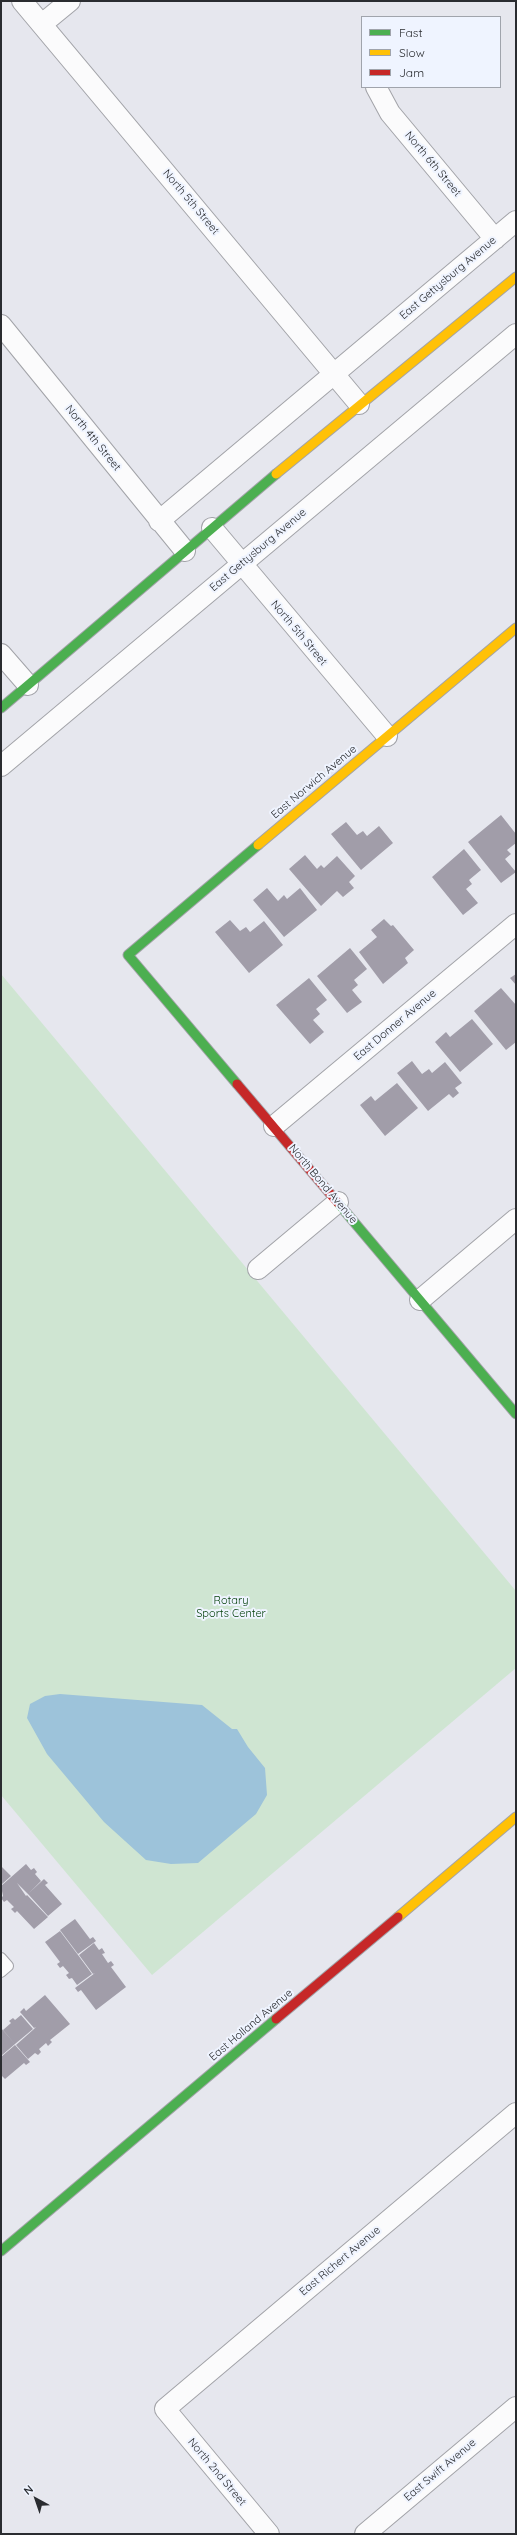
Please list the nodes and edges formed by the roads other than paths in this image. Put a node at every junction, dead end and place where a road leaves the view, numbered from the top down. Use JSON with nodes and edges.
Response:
{"nodes":[{"id":1,"x":22,"y":1,"type":"edge"},
{"id":2,"x":70,"y":1,"type":"edge"},
{"id":3,"x":42,"y":24,"type":"junction"},
{"id":4,"x":377,"y":88,"type":"edge"},
{"id":5,"x":516,"y":221,"type":"edge"},
{"id":6,"x":495,"y":239,"type":"junction"},
{"id":7,"x":516,"y":277,"type":"edge"},
{"id":8,"x":1,"y":325,"type":"edge"},
{"id":9,"x":516,"y":334,"type":"edge"},
{"id":10,"x":334,"y":374,"type":"junction"},
{"id":11,"x":359,"y":404,"type":"junction"},
{"id":12,"x":160,"y":521,"type":"junction"},
{"id":13,"x":212,"y":528,"type":"junction"},
{"id":14,"x":185,"y":551,"type":"junction"},
{"id":15,"x":241,"y":564,"type":"junction"},
{"id":16,"x":516,"y":628,"type":"edge"},
{"id":17,"x":1,"y":654,"type":"edge"},
{"id":18,"x":28,"y":685,"type":"junction"},
{"id":19,"x":1,"y":708,"type":"edge"},
{"id":20,"x":387,"y":736,"type":"junction"},
{"id":21,"x":1,"y":766,"type":"edge"},
{"id":22,"x":516,"y":924,"type":"edge"},
{"id":23,"x":128,"y":955,"type":"joint"},
{"id":24,"x":274,"y":1126,"type":"junction"},
{"id":25,"x":338,"y":1202,"type":"junction"},
{"id":26,"x":516,"y":1219,"type":"edge"},
{"id":27,"x":258,"y":1269,"type":"dead end"},
{"id":28,"x":420,"y":1300,"type":"junction"},
{"id":29,"x":516,"y":1414,"type":"edge"},
{"id":30,"x":516,"y":1817,"type":"edge"},
{"id":31,"x":1,"y":1958,"type":"edge"},
{"id":32,"x":1,"y":1972,"type":"edge"},
{"id":33,"x":516,"y":2113,"type":"edge"},
{"id":34,"x":1,"y":2252,"type":"edge"},
{"id":35,"x":516,"y":2406,"type":"edge"},
{"id":36,"x":165,"y":2409,"type":"joint"},
{"id":37,"x":269,"y":2534,"type":"edge"},
{"id":38,"x":365,"y":2534,"type":"edge"}],
"edges":[{"from":1,"to":3,"type":"street","name":"North 5th Street"},
{"from":2,"to":3,"type":"street"},
{"from":3,"to":10,"type":"street","name":"North 5th Street"},
{"from":4,"to":6,"type":"street","name":"North 6th Street"},
{"from":5,"to":6,"type":"street","name":"East Gettysburg Avenue"},
{"from":6,"to":10,"type":"street","name":"East Gettysburg Avenue"},
{"from":7,"to":11,"type":"street"},
{"from":8,"to":12,"type":"street","name":"North 4th Street"},
{"from":9,"to":15,"type":"street","name":"East Gettysburg Avenue"},
{"from":10,"to":11,"type":"street","name":"North 5th Street"},
{"from":10,"to":12,"type":"street","name":"East Gettysburg Avenue"},
{"from":11,"to":13,"type":"street"},
{"from":12,"to":14,"type":"street","name":"North 4th Street"},
{"from":13,"to":14,"type":"street"},
{"from":13,"to":15,"type":"street","name":"North 5th Street"},
{"from":14,"to":18,"type":"street"},
{"from":15,"to":20,"type":"street","name":"North 5th Street"},
{"from":15,"to":21,"type":"street","name":"East Gettysburg Avenue"},
{"from":16,"to":20,"type":"street","name":"East Norwich Avenue"},
{"from":17,"to":18,"type":"street"},
{"from":18,"to":19,"type":"street"},
{"from":20,"to":23,"type":"street","name":"East Norwich Avenue"},
{"from":22,"to":24,"type":"street","name":"East Donner Avenue"},
{"from":23,"to":24,"type":"street","name":"North Bond Avenue"},
{"from":24,"to":25,"type":"street","name":"North Bond Avenue"},
{"from":25,"to":27,"type":"street"},
{"from":25,"to":28,"type":"street","name":"North Bond Avenue"},
{"from":26,"to":28,"type":"street"},
{"from":28,"to":29,"type":"street","name":"North Bond Avenue"},
{"from":30,"to":34,"type":"street","name":"East Holland Avenue"},
{"from":31,"to":32,"type":"lane"},
{"from":33,"to":36,"type":"street","name":"East Richert Avenue"},
{"from":35,"to":38,"type":"street","name":"East Swift Avenue"},
{"from":36,"to":37,"type":"street","name":"North 2nd Street"}]}
